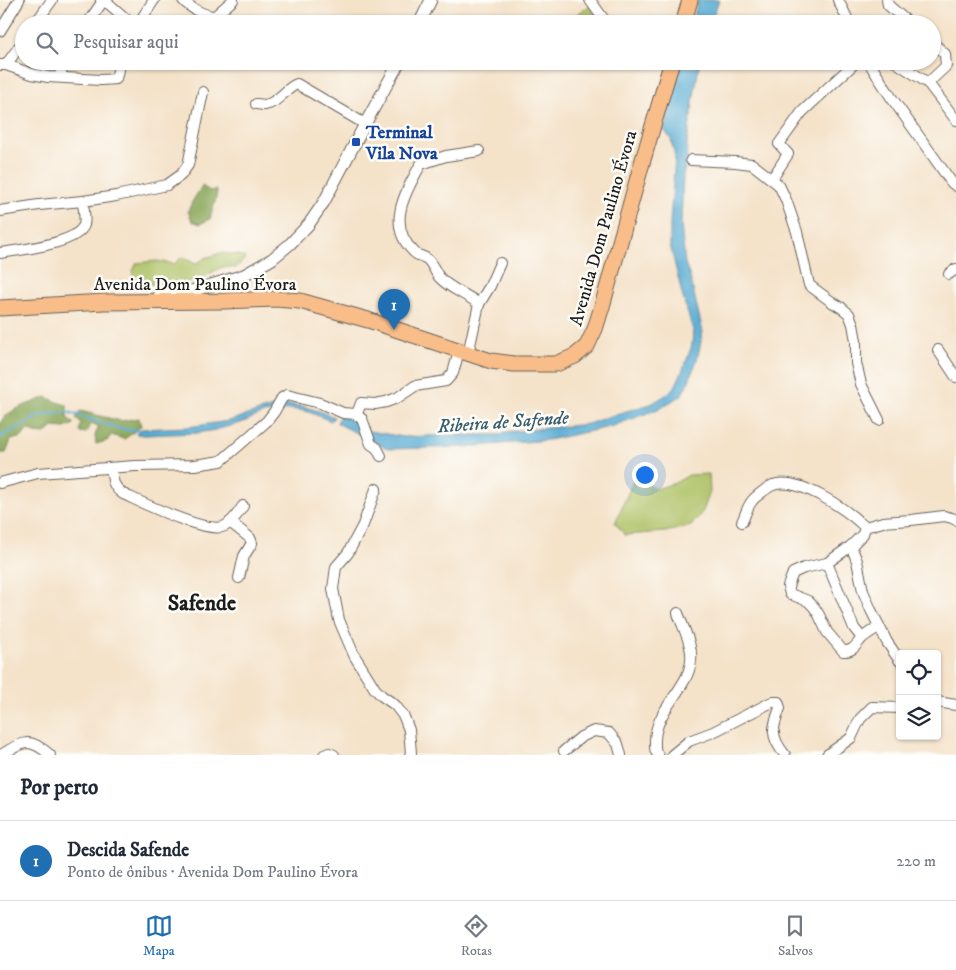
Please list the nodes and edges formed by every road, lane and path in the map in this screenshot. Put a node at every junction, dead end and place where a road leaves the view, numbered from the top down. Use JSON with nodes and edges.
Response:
{"nodes":[{"id":1,"x":19,"y":0,"type":"edge"},
{"id":2,"x":52,"y":0,"type":"edge"},
{"id":3,"x":102,"y":0,"type":"edge"},
{"id":4,"x":154,"y":0,"type":"edge"},
{"id":5,"x":184,"y":0,"type":"edge"},
{"id":6,"x":233,"y":0,"type":"edge"},
{"id":7,"x":431,"y":0,"type":"edge"},
{"id":8,"x":590,"y":0,"type":"edge"},
{"id":9,"x":690,"y":0,"type":"edge"},
{"id":10,"x":838,"y":0,"type":"edge"},
{"id":11,"x":888,"y":0,"type":"edge"},
{"id":12,"x":41,"y":15,"type":"edge"},
{"id":13,"x":93,"y":15,"type":"edge"},
{"id":14,"x":122,"y":15,"type":"edge"},
{"id":15,"x":144,"y":15,"type":"edge"},
{"id":16,"x":209,"y":15,"type":"edge"},
{"id":17,"x":216,"y":15,"type":"edge"},
{"id":18,"x":424,"y":15,"type":"edge"},
{"id":19,"x":601,"y":15,"type":"edge"},
{"id":20,"x":686,"y":15,"type":"edge"},
{"id":21,"x":846,"y":15,"type":"edge"},
{"id":22,"x":900,"y":15,"type":"edge"},
{"id":23,"x":0,"y":31,"type":"edge"},
{"id":24,"x":941,"y":50,"type":"edge"},
{"id":25,"x":15,"y":51,"type":"edge"},
{"id":26,"x":3,"y":65,"type":"edge"},
{"id":27,"x":15,"y":69,"type":"edge"},
{"id":28,"x":19,"y":70,"type":"edge"},
{"id":29,"x":62,"y":70,"type":"edge"},
{"id":30,"x":118,"y":70,"type":"edge"},
{"id":31,"x":395,"y":70,"type":"edge"},
{"id":32,"x":669,"y":70,"type":"edge"},
{"id":33,"x":847,"y":70,"type":"edge"},
{"id":34,"x":873,"y":70,"type":"edge"},
{"id":35,"x":908,"y":70,"type":"edge"},
{"id":36,"x":59,"y":77,"type":"junction"},
{"id":37,"x":928,"y":83,"type":"junction"},
{"id":38,"x":203,"y":92,"type":"dead end"},
{"id":39,"x":256,"y":104,"type":"dead end"},
{"id":40,"x":956,"y":120,"type":"edge"},
{"id":41,"x":365,"y":124,"type":"junction"},
{"id":42,"x":479,"y":151,"type":"dead end"},
{"id":43,"x":691,"y":160,"type":"dead end"},
{"id":44,"x":772,"y":179,"type":"junction"},
{"id":45,"x":956,"y":186,"type":"edge"},
{"id":46,"x":83,"y":201,"type":"junction"},
{"id":47,"x":0,"y":211,"type":"edge"},
{"id":48,"x":0,"y":253,"type":"edge"},
{"id":49,"x":500,"y":263,"type":"dead end"},
{"id":50,"x":104,"y":302,"type":"junction"},
{"id":51,"x":479,"y":304,"type":"junction"},
{"id":52,"x":0,"y":308,"type":"edge"},
{"id":53,"x":938,"y":350,"type":"dead end"},
{"id":54,"x":464,"y":352,"type":"junction"},
{"id":55,"x":956,"y":377,"type":"edge"},
{"id":56,"x":359,"y":417,"type":"junction"},
{"id":57,"x":880,"y":420,"type":"dead end"},
{"id":58,"x":381,"y":456,"type":"dead end"},
{"id":59,"x":111,"y":468,"type":"junction"},
{"id":60,"x":0,"y":483,"type":"edge"},
{"id":61,"x":376,"y":489,"type":"dead end"},
{"id":62,"x":243,"y":506,"type":"dead end"},
{"id":63,"x":956,"y":520,"type":"edge"},
{"id":64,"x":230,"y":522,"type":"junction"},
{"id":65,"x":742,"y":522,"type":"dead end"},
{"id":66,"x":865,"y":527,"type":"junction"},
{"id":67,"x":851,"y":546,"type":"junction"},
{"id":68,"x":827,"y":563,"type":"junction"},
{"id":69,"x":239,"y":578,"type":"dead end"},
{"id":70,"x":678,"y":613,"type":"dead end"},
{"id":71,"x":879,"y":626,"type":"junction"},
{"id":72,"x":862,"y":638,"type":"junction"},
{"id":73,"x":896,"y":655,"type":"edge"},
{"id":74,"x":941,"y":703,"type":"edge"},
{"id":75,"x":956,"y":705,"type":"edge"},
{"id":76,"x":896,"y":708,"type":"edge"},
{"id":77,"x":564,"y":750,"type":"dead end"},
{"id":78,"x":1,"y":755,"type":"edge"},
{"id":79,"x":50,"y":755,"type":"edge"},
{"id":80,"x":324,"y":755,"type":"edge"},
{"id":81,"x":334,"y":755,"type":"edge"},
{"id":82,"x":410,"y":755,"type":"edge"},
{"id":83,"x":621,"y":755,"type":"edge"},
{"id":84,"x":658,"y":755,"type":"edge"},
{"id":85,"x":672,"y":755,"type":"edge"},
{"id":86,"x":785,"y":755,"type":"edge"},
{"id":87,"x":827,"y":755,"type":"edge"}],
"edges":[{"from":1,"to":23,"type":"street"},
{"from":2,"to":12,"type":"street"},
{"from":3,"to":13,"type":"street"},
{"from":3,"to":14,"type":"street"},
{"from":4,"to":15,"type":"street"},
{"from":5,"to":16,"type":"street"},
{"from":6,"to":17,"type":"street"},
{"from":7,"to":18,"type":"street"},
{"from":8,"to":19,"type":"street"},
{"from":9,"to":20,"type":"main road"},
{"from":10,"to":21,"type":"street"},
{"from":11,"to":22,"type":"street"},
{"from":24,"to":37,"type":"street"},
{"from":25,"to":26,"type":"street"},
{"from":26,"to":27,"type":"street"},
{"from":28,"to":36,"type":"street"},
{"from":29,"to":36,"type":"street"},
{"from":30,"to":36,"type":"street"},
{"from":31,"to":41,"type":"street"},
{"from":32,"to":54,"type":"main road","name":"Avenida Dom Paulino Évora"},
{"from":33,"to":44,"type":"street"},
{"from":34,"to":45,"type":"street"},
{"from":35,"to":37,"type":"street"},
{"from":37,"to":40,"type":"street"},
{"from":38,"to":46,"type":"street"},
{"from":39,"to":41,"type":"street"},
{"from":41,"to":50,"type":"street"},
{"from":42,"to":51,"type":"street"},
{"from":43,"to":44,"type":"street"},
{"from":44,"to":57,"type":"street"},
{"from":46,"to":47,"type":"street"},
{"from":46,"to":48,"type":"street"},
{"from":49,"to":51,"type":"street"},
{"from":50,"to":52,"type":"main road","name":"Avenida Dom Paulino Évora"},
{"from":50,"to":54,"type":"main road","name":"Avenida Dom Paulino Évora"},
{"from":51,"to":54,"type":"street"},
{"from":53,"to":55,"type":"street"},
{"from":54,"to":56,"type":"street"},
{"from":56,"to":58,"type":"street"},
{"from":56,"to":59,"type":"street"},
{"from":59,"to":60,"type":"street"},
{"from":59,"to":64,"type":"street"},
{"from":61,"to":82,"type":"street"},
{"from":62,"to":64,"type":"street"},
{"from":63,"to":66,"type":"street"},
{"from":64,"to":69,"type":"street"},
{"from":65,"to":66,"type":"street"},
{"from":66,"to":67,"type":"street"},
{"from":67,"to":68,"type":"street"},
{"from":67,"to":71,"type":"street"},
{"from":68,"to":72,"type":"street"},
{"from":68,"to":72,"type":"street"},
{"from":70,"to":84,"type":"street"},
{"from":71,"to":72,"type":"street"},
{"from":71,"to":73,"type":"street"},
{"from":74,"to":75,"type":"street"},
{"from":76,"to":87,"type":"street"},
{"from":77,"to":83,"type":"street"},
{"from":78,"to":79,"type":"street"},
{"from":80,"to":81,"type":"street"},
{"from":85,"to":86,"type":"street"}]}
